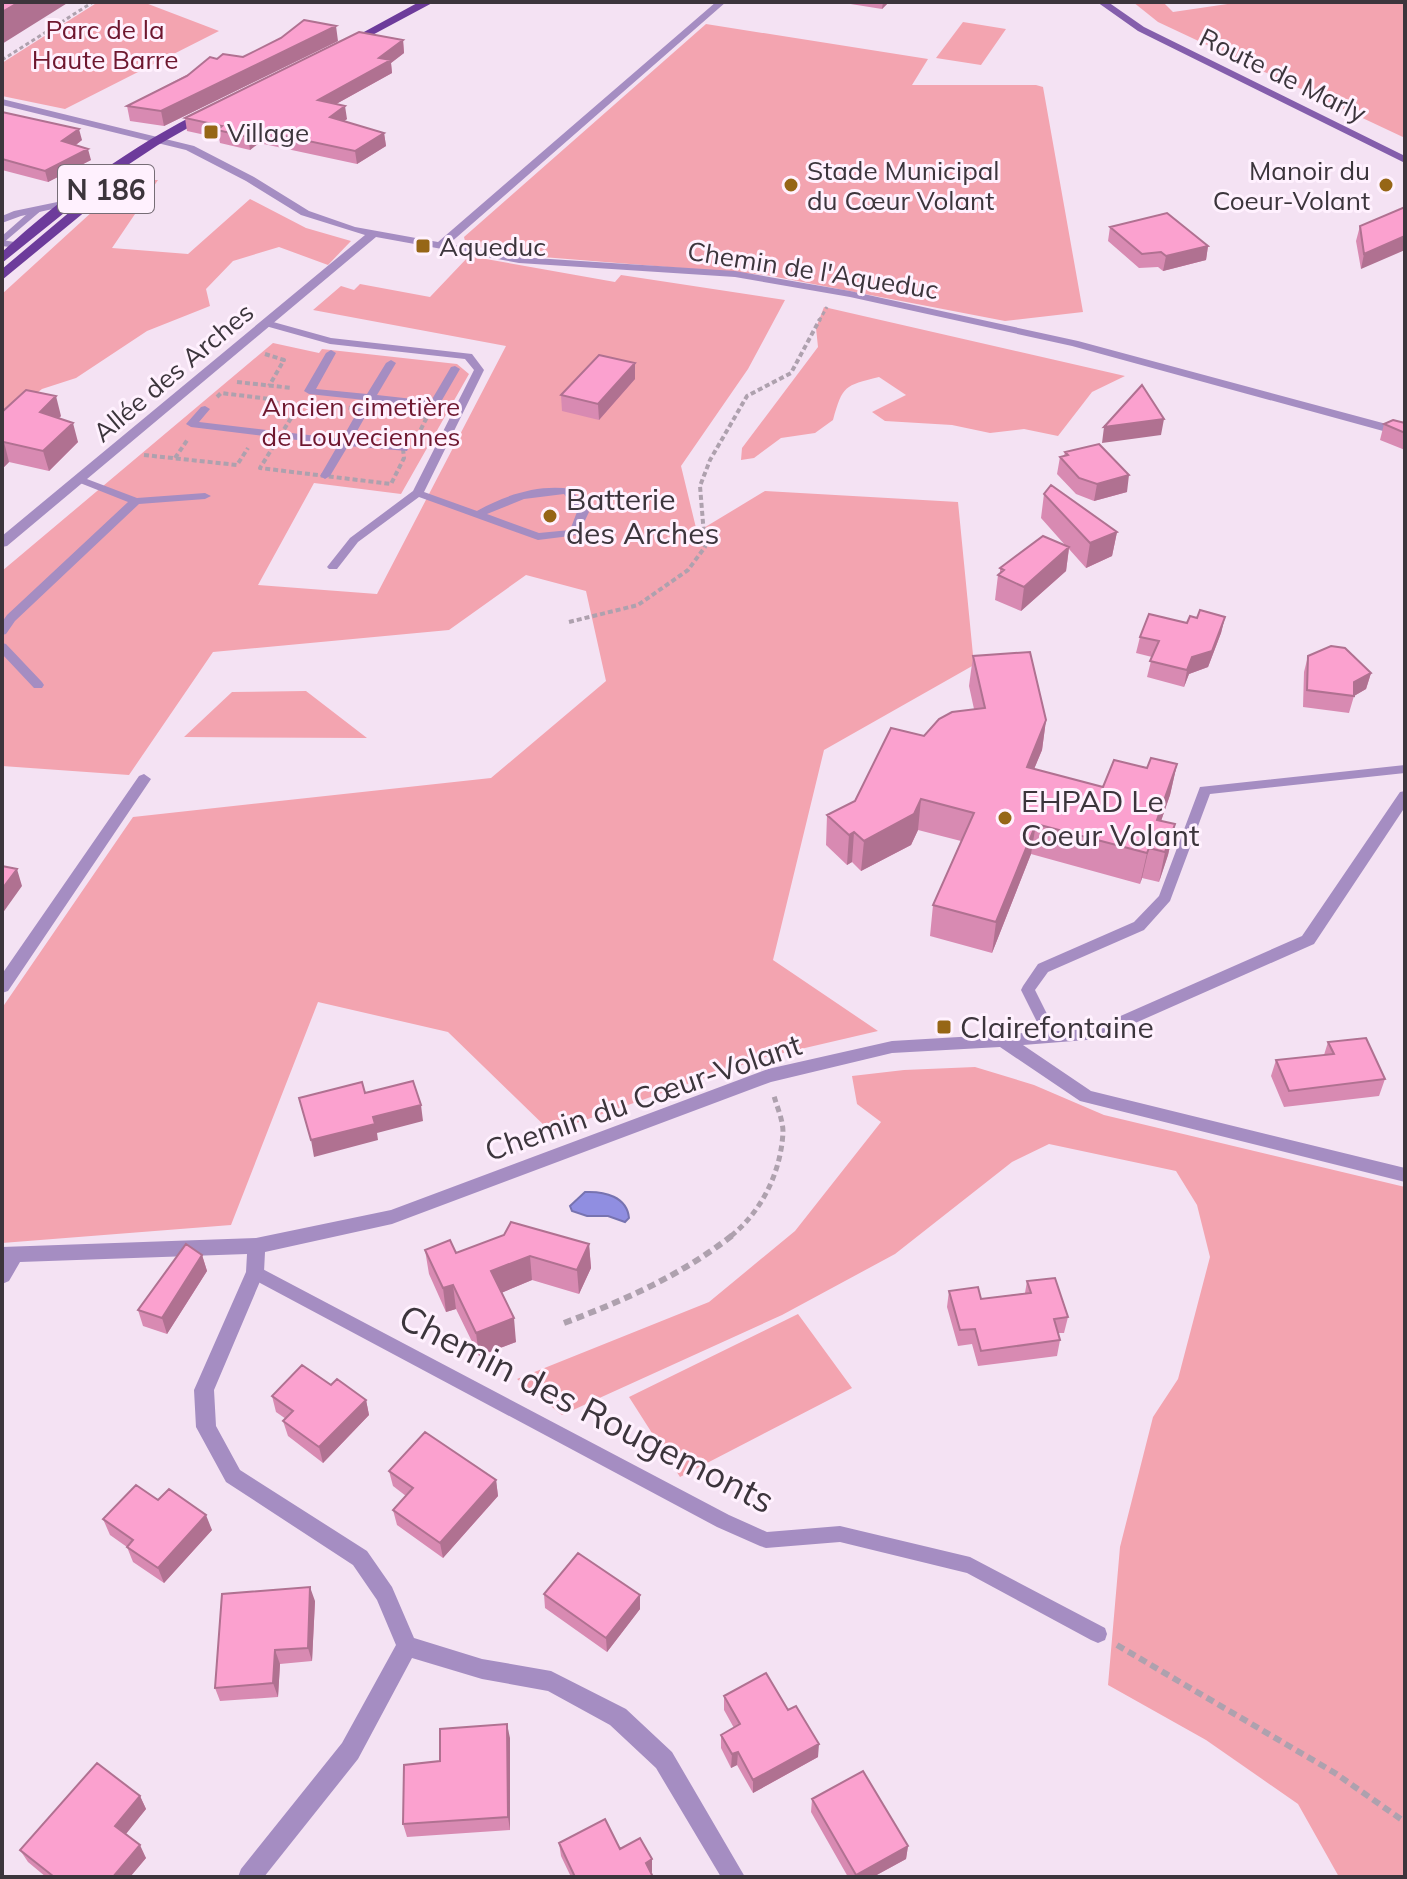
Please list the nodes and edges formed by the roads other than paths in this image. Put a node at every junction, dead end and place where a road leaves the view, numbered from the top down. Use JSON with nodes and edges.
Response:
{"nodes":[{"id":1,"x":428,"y":2,"type":"edge"},
{"id":2,"x":721,"y":2,"type":"edge"},
{"id":3,"x":1102,"y":2,"type":"edge"},
{"id":4,"x":333,"y":52,"type":"edge"},
{"id":5,"x":2,"y":102,"type":"edge"},
{"id":6,"x":157,"y":137,"type":"junction"},
{"id":7,"x":174,"y":142,"type":"junction"},
{"id":8,"x":1405,"y":160,"type":"edge"},
{"id":9,"x":67,"y":203,"type":"junction"},
{"id":10,"x":38,"y":209,"type":"junction"},
{"id":11,"x":2,"y":220,"type":"edge"},
{"id":12,"x":373,"y":234,"type":"junction"},
{"id":13,"x":2,"y":242,"type":"edge"},
{"id":14,"x":43,"y":244,"type":"junction"},
{"id":15,"x":17,"y":245,"type":"junction"},
{"id":16,"x":441,"y":245,"type":"junction"},
{"id":17,"x":2,"y":259,"type":"edge"},
{"id":18,"x":2,"y":276,"type":"edge"},
{"id":19,"x":266,"y":323,"type":"junction"},
{"id":20,"x":331,"y":353,"type":"dead end"},
{"id":21,"x":391,"y":363,"type":"dead end"},
{"id":22,"x":455,"y":369,"type":"dead end"},
{"id":23,"x":371,"y":398,"type":"junction"},
{"id":24,"x":205,"y":409,"type":"dead end"},
{"id":25,"x":1405,"y":433,"type":"edge"},
{"id":26,"x":344,"y":442,"type":"junction"},
{"id":27,"x":403,"y":449,"type":"dead end"},
{"id":28,"x":325,"y":476,"type":"dead end"},
{"id":29,"x":79,"y":479,"type":"junction"},
{"id":30,"x":418,"y":493,"type":"junction"},
{"id":31,"x":205,"y":496,"type":"dead end"},
{"id":32,"x":136,"y":501,"type":"junction"},
{"id":33,"x":478,"y":515,"type":"junction"},
{"id":34,"x":2,"y":543,"type":"edge"},
{"id":35,"x":333,"y":567,"type":"dead end"},
{"id":36,"x":2,"y":631,"type":"edge"},
{"id":37,"x":2,"y":647,"type":"edge"},
{"id":38,"x":38,"y":685,"type":"dead end"},
{"id":39,"x":1405,"y":769,"type":"edge"},
{"id":40,"x":144,"y":779,"type":"dead end"},
{"id":41,"x":1405,"y":796,"type":"edge"},
{"id":42,"x":2,"y":987,"type":"edge"},
{"id":43,"x":1052,"y":1038,"type":"junction"},
{"id":44,"x":1004,"y":1041,"type":"junction"},
{"id":45,"x":1405,"y":1175,"type":"edge"},
{"id":46,"x":256,"y":1246,"type":"junction"},
{"id":47,"x":8,"y":1255,"type":"edge"},
{"id":48,"x":255,"y":1272,"type":"junction"},
{"id":49,"x":2,"y":1276,"type":"edge"},
{"id":50,"x":1098,"y":1634,"type":"road end"},
{"id":51,"x":407,"y":1646,"type":"junction"},
{"id":52,"x":249,"y":1877,"type":"edge"},
{"id":53,"x":734,"y":1877,"type":"edge"}],
"edges":[{"from":1,"to":4,"type":"main road"},
{"from":2,"to":16,"type":"street"},
{"from":3,"to":8,"type":"main road","name":"Route de Marly"},
{"from":5,"to":6,"type":"street","name":"Chemin de l'Aqueduc"},
{"from":6,"to":7,"type":"street","name":"Chemin de l'Aqueduc"},
{"from":6,"to":7,"type":"main road","number":"N 186"},
{"from":6,"to":9,"type":"main road","number":"N 186"},
{"from":7,"to":12,"type":"street","name":"Chemin de l'Aqueduc"},
{"from":7,"to":14,"type":"main road","number":"N 186"},
{"from":9,"to":10,"type":"street"},
{"from":9,"to":15,"type":"main road","number":"N 186"},
{"from":10,"to":11,"type":"street"},
{"from":10,"to":13,"type":"lane"},
{"from":12,"to":16,"type":"street","name":"Chemin de l'Aqueduc"},
{"from":12,"to":19,"type":"street","name":"Allée des Arches"},
{"from":13,"to":15,"type":"street"},
{"from":14,"to":15,"type":"main road"},
{"from":14,"to":18,"type":"main road","number":"N 186"},
{"from":15,"to":17,"type":"main road","number":"N 186"},
{"from":16,"to":25,"type":"street","name":"Chemin de l'Aqueduc"},
{"from":19,"to":29,"type":"street","name":"Allée des Arches"},
{"from":19,"to":30,"type":"lane"},
{"from":20,"to":23,"type":"lane"},
{"from":21,"to":23,"type":"lane"},
{"from":22,"to":23,"type":"lane"},
{"from":23,"to":26,"type":"lane"},
{"from":24,"to":26,"type":"lane"},
{"from":26,"to":27,"type":"lane"},
{"from":26,"to":28,"type":"lane"},
{"from":29,"to":32,"type":"lane"},
{"from":29,"to":34,"type":"street","name":"Allée des Arches"},
{"from":30,"to":33,"type":"lane"},
{"from":30,"to":35,"type":"lane"},
{"from":31,"to":32,"type":"lane"},
{"from":32,"to":36,"type":"lane"},
{"from":33,"to":33,"type":"lane"},
{"from":37,"to":38,"type":"lane"},
{"from":39,"to":43,"type":"lane"},
{"from":40,"to":42,"type":"street"},
{"from":41,"to":43,"type":"street","name":"Chemin du Cœur-Volant"},
{"from":43,"to":44,"type":"street","name":"Chemin du Cœur-Volant"},
{"from":44,"to":45,"type":"street"},
{"from":44,"to":46,"type":"street","name":"Chemin du Cœur-Volant"},
{"from":46,"to":47,"type":"street","name":"Chemin du Cœur-Volant"},
{"from":46,"to":48,"type":"street"},
{"from":47,"to":49,"type":"street"},
{"from":48,"to":50,"type":"lane","name":"Chemin des Rougemonts"},
{"from":48,"to":51,"type":"street"},
{"from":51,"to":52,"type":"street"},
{"from":51,"to":53,"type":"street"}]}
